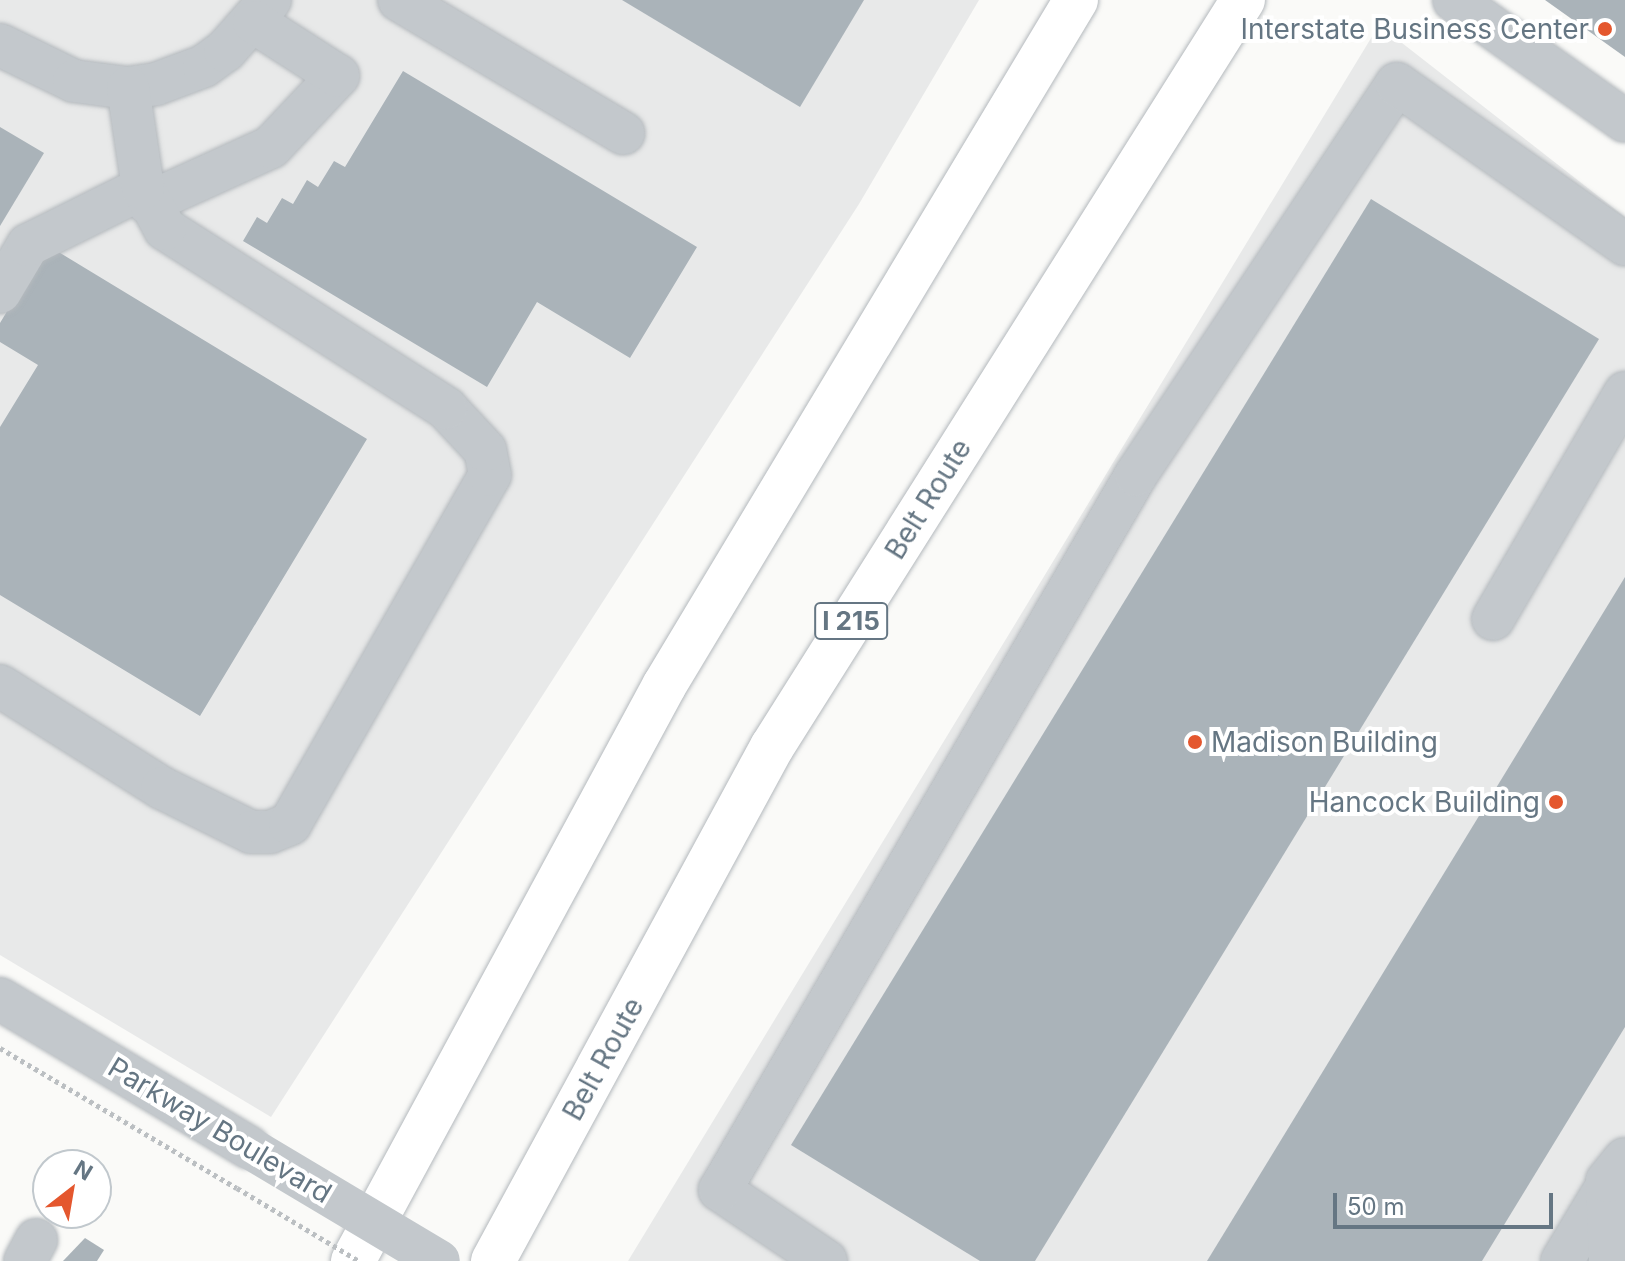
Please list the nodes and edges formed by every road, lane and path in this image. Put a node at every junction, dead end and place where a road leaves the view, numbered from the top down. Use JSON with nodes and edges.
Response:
{"nodes":[{"id":1,"x":399,"y":0,"type":"edge"},
{"id":2,"x":1076,"y":0,"type":"edge"},
{"id":3,"x":1243,"y":0,"type":"edge"},
{"id":4,"x":1454,"y":0,"type":"edge"},
{"id":5,"x":262,"y":11,"type":"edge"},
{"id":6,"x":0,"y":45,"type":"edge"},
{"id":7,"x":128,"y":88,"type":"junction"},
{"id":8,"x":1623,"y":115,"type":"edge"},
{"id":9,"x":623,"y":133,"type":"dead end"},
{"id":10,"x":146,"y":195,"type":"junction"},
{"id":11,"x":1625,"y":244,"type":"edge"},
{"id":12,"x":0,"y":292,"type":"edge"},
{"id":13,"x":1625,"y":393,"type":"edge"},
{"id":14,"x":1493,"y":619,"type":"dead end"},
{"id":15,"x":0,"y":686,"type":"edge"},
{"id":16,"x":0,"y":999,"type":"edge"},
{"id":17,"x":0,"y":1048,"type":"edge"},
{"id":18,"x":1616,"y":1172,"type":"edge"},
{"id":19,"x":356,"y":1261,"type":"edge"},
{"id":20,"x":439,"y":1261,"type":"edge"},
{"id":21,"x":493,"y":1261,"type":"edge"},
{"id":22,"x":826,"y":1261,"type":"edge"},
{"id":23,"x":1562,"y":1261,"type":"edge"},
{"id":24,"x":1610,"y":1261,"type":"edge"}],
"edges":[{"from":1,"to":9,"type":"street"},
{"from":2,"to":19,"type":"highway"},
{"from":3,"to":21,"type":"highway","name":"Belt Route","number":"I 215"},
{"from":4,"to":8,"type":"street"},
{"from":5,"to":7,"type":"street"},
{"from":5,"to":10,"type":"street"},
{"from":6,"to":7,"type":"street"},
{"from":7,"to":10,"type":"street"},
{"from":10,"to":12,"type":"street"},
{"from":10,"to":15,"type":"street"},
{"from":11,"to":22,"type":"street"},
{"from":13,"to":14,"type":"street"},
{"from":16,"to":20,"type":"street","name":"Parkway Boulevard","bridge":true},
{"from":17,"to":19,"type":"path","bridge":true},
{"from":18,"to":23,"type":"street"},
{"from":18,"to":24,"type":"street"}]}
